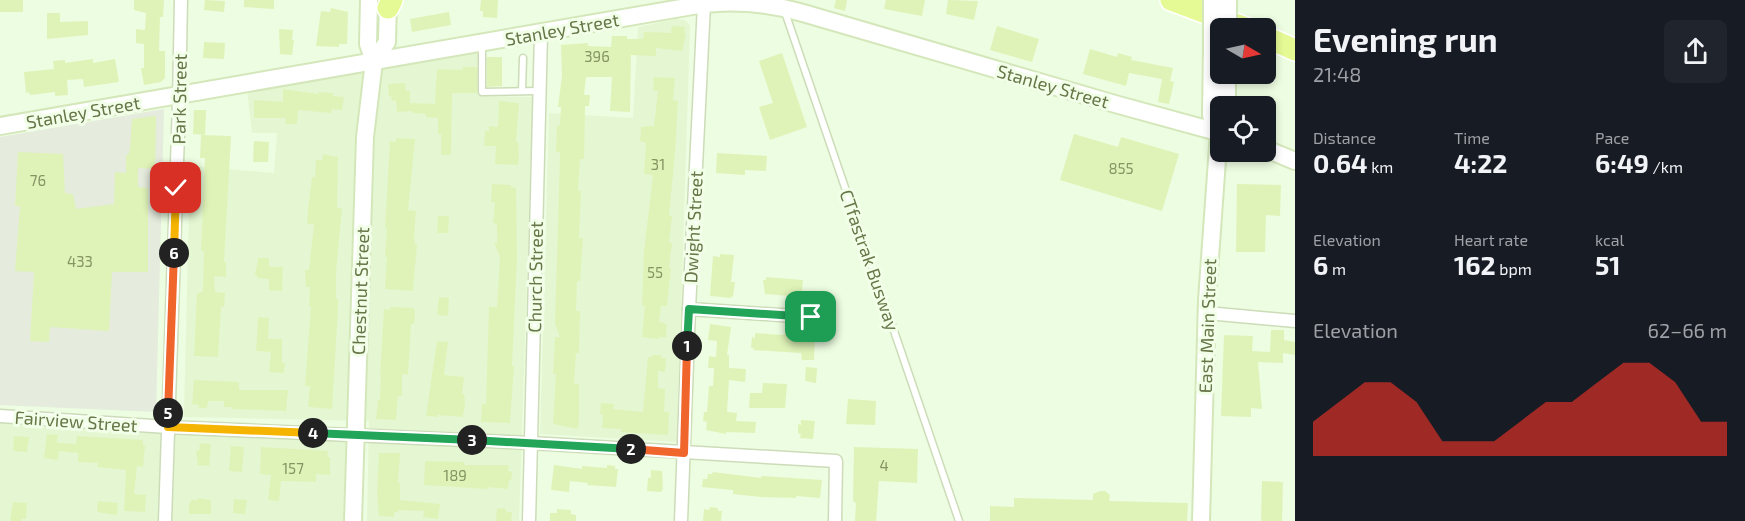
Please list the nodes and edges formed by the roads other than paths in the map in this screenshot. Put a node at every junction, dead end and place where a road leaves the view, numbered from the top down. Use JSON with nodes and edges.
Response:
{"nodes":[{"id":1,"x":181,"y":0,"type":"edge"},
{"id":2,"x":1171,"y":0,"type":"edge"},
{"id":3,"x":1212,"y":0,"type":"edge"},
{"id":4,"x":1228,"y":0,"type":"edge"},
{"id":5,"x":384,"y":2,"type":"edge"},
{"id":6,"x":704,"y":4,"type":"junction"},
{"id":7,"x":783,"y":4,"type":"edge"},
{"id":8,"x":1219,"y":18,"type":"edge"},
{"id":9,"x":1228,"y":18,"type":"edge"},
{"id":10,"x":541,"y":33,"type":"junction"},
{"id":11,"x":1276,"y":41,"type":"edge"},
{"id":12,"x":482,"y":43,"type":"junction"},
{"id":13,"x":1295,"y":50,"type":"edge"},
{"id":14,"x":523,"y":58,"type":"dead end"},
{"id":15,"x":374,"y":61,"type":"junction"},
{"id":16,"x":522,"y":91,"type":"junction"},
{"id":17,"x":540,"y":91,"type":"junction"},
{"id":18,"x":179,"y":95,"type":"junction"},
{"id":19,"x":1211,"y":96,"type":"edge"},
{"id":20,"x":0,"y":126,"type":"edge"},
{"id":21,"x":1210,"y":128,"type":"edge"},
{"id":22,"x":1276,"y":153,"type":"edge"},
{"id":23,"x":1295,"y":161,"type":"edge"},
{"id":24,"x":1218,"y":162,"type":"edge"},
{"id":25,"x":689,"y":309,"type":"junction"},
{"id":26,"x":1207,"y":313,"type":"junction"},
{"id":27,"x":811,"y":317,"type":"dead end"},
{"id":28,"x":1295,"y":321,"type":"edge"},
{"id":29,"x":0,"y":416,"type":"edge"},
{"id":30,"x":168,"y":427,"type":"junction"},
{"id":31,"x":355,"y":435,"type":"junction"},
{"id":32,"x":531,"y":443,"type":"junction"},
{"id":33,"x":684,"y":453,"type":"junction"},
{"id":34,"x":165,"y":521,"type":"edge"},
{"id":35,"x":353,"y":521,"type":"edge"},
{"id":36,"x":529,"y":521,"type":"edge"},
{"id":37,"x":681,"y":521,"type":"edge"},
{"id":38,"x":835,"y":521,"type":"edge"},
{"id":39,"x":959,"y":521,"type":"edge"},
{"id":40,"x":1201,"y":521,"type":"edge"}],
"edges":[{"from":1,"to":18,"type":"street","name":"Park Street"},
{"from":2,"to":8,"type":"highway"},
{"from":3,"to":19,"type":"main road","name":"East Main Street","bridge":true},
{"from":4,"to":9,"type":"main road","bridge":true},
{"from":5,"to":15,"type":"main road","name":"Chestnut Street"},
{"from":6,"to":7,"type":"main road","name":"Stanley Street"},
{"from":6,"to":10,"type":"main road","name":"Stanley Street"},
{"from":6,"to":25,"type":"street","name":"Dwight Street"},
{"from":7,"to":21,"type":"main road","name":"Stanley Street"},
{"from":7,"to":39,"type":"lane","name":"CTfastrak Busway"},
{"from":10,"to":12,"type":"main road","name":"Stanley Street"},
{"from":10,"to":17,"type":"street","name":"Church Street"},
{"from":11,"to":13,"type":"highway"},
{"from":12,"to":15,"type":"main road","name":"Stanley Street"},
{"from":12,"to":16,"type":"lane"},
{"from":14,"to":16,"type":"lane"},
{"from":15,"to":18,"type":"main road","name":"Stanley Street"},
{"from":15,"to":31,"type":"main road","name":"Chestnut Street"},
{"from":16,"to":17,"type":"lane"},
{"from":17,"to":32,"type":"street","name":"Church Street"},
{"from":18,"to":20,"type":"main road","name":"Stanley Street"},
{"from":18,"to":30,"type":"street","name":"Park Street"},
{"from":22,"to":23,"type":"main road"},
{"from":24,"to":26,"type":"main road","name":"East Main Street"},
{"from":25,"to":27,"type":"street"},
{"from":25,"to":33,"type":"street","name":"Dwight Street"},
{"from":26,"to":28,"type":"street"},
{"from":26,"to":40,"type":"main road","name":"East Main Street"},
{"from":29,"to":30,"type":"street","name":"Fairview Street"},
{"from":30,"to":31,"type":"street","name":"Fairview Street"},
{"from":30,"to":34,"type":"street","name":"Park Street"},
{"from":31,"to":32,"type":"street","name":"Fairview Street"},
{"from":31,"to":35,"type":"main road","name":"Chestnut Street"},
{"from":32,"to":33,"type":"street","name":"Fairview Street"},
{"from":32,"to":36,"type":"street","name":"Church Street"},
{"from":33,"to":37,"type":"street","name":"Dwight Street"},
{"from":33,"to":38,"type":"street","name":"Fairview Street"}]}
